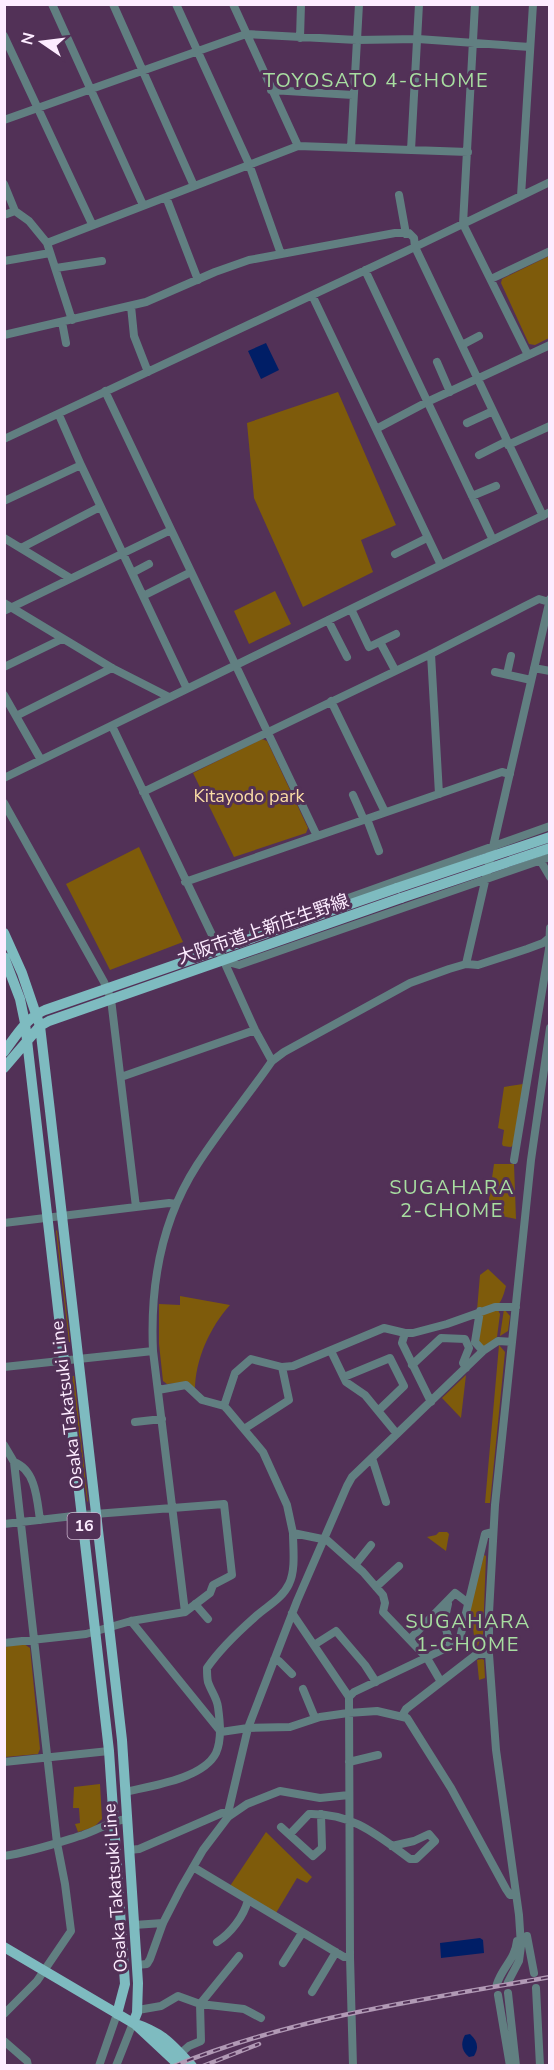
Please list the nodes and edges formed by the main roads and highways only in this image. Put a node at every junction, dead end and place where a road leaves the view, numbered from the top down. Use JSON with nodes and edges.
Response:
{"nodes":[{"id":1,"x":549,"y":837,"type":"edge"},
{"id":2,"x":549,"y":848,"type":"edge"},
{"id":3,"x":399,"y":893,"type":"junction"},
{"id":4,"x":4,"y":933,"type":"edge"},
{"id":5,"x":222,"y":956,"type":"junction"},
{"id":6,"x":4,"y":957,"type":"edge"},
{"id":7,"x":36,"y":1014,"type":"junction"},
{"id":8,"x":26,"y":1023,"type":"junction"},
{"id":9,"x":40,"y":1026,"type":"junction"},
{"id":10,"x":28,"y":1039,"type":"junction"},
{"id":11,"x":4,"y":1052,"type":"edge"},
{"id":12,"x":4,"y":1068,"type":"edge"},
{"id":13,"x":4,"y":1947,"type":"edge"},
{"id":14,"x":117,"y":2014,"type":"junction"},
{"id":15,"x":133,"y":2023,"type":"junction"},
{"id":16,"x":180,"y":2066,"type":"edge"},
{"id":17,"x":192,"y":2066,"type":"edge"}],
"edges":[{"from":1,"to":3,"type":"main road","name":"大阪市道上新庄生野線","bridge":true},
{"from":2,"to":3,"type":"main road","name":"大阪市道上新庄生野線","bridge":true},
{"from":3,"to":5,"type":"main road","name":"大阪市道上新庄生野線"},
{"from":4,"to":7,"type":"main road","name":"Osaka Takatsuki Line","number":"16"},
{"from":5,"to":7,"type":"main road","name":"大阪市道上新庄生野線"},
{"from":5,"to":9,"type":"main road","name":"大阪市道上新庄生野線"},
{"from":6,"to":8,"type":"main road","name":"Osaka Takatsuki Line","number":"16"},
{"from":7,"to":8,"type":"main road","name":"大阪市道上新庄生野線"},
{"from":7,"to":9,"type":"main road","name":"Osaka Takatsuki Line","number":"16"},
{"from":8,"to":10,"type":"main road","name":"Osaka Takatsuki Line","number":"16"},
{"from":8,"to":11,"type":"main road","name":"大阪市道上新庄生野線"},
{"from":9,"to":10,"type":"main road","name":"大阪市道上新庄生野線"},
{"from":9,"to":15,"type":"main road","name":"Osaka Takatsuki Line","number":"16"},
{"from":10,"to":12,"type":"main road","name":"大阪市道上新庄生野線"},
{"from":10,"to":14,"type":"main road","name":"Osaka Takatsuki Line","number":"16"},
{"from":13,"to":14,"type":"main road"},
{"from":14,"to":15,"type":"main road"},
{"from":15,"to":16,"type":"main road"},
{"from":15,"to":17,"type":"main road"}]}
